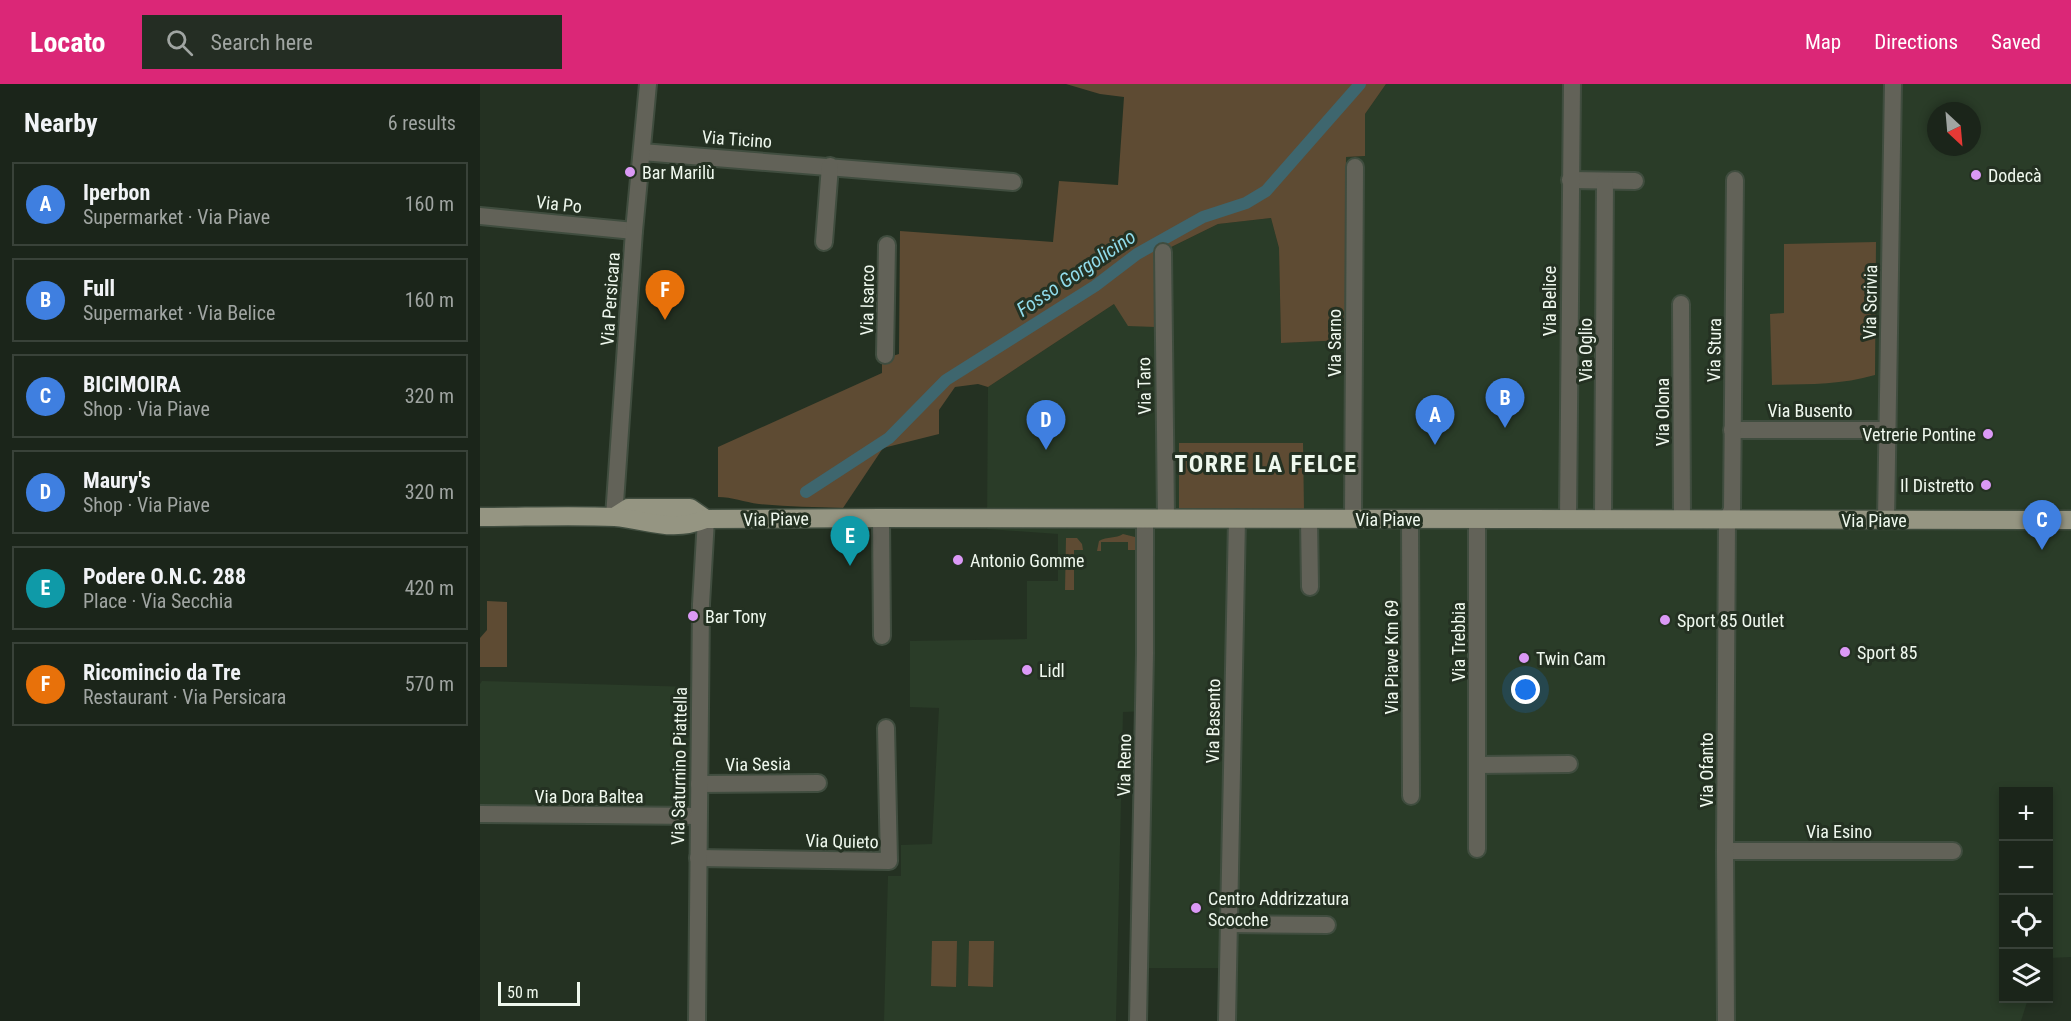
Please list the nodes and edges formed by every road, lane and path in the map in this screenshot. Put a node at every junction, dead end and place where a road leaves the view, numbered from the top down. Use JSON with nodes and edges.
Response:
{"nodes":[{"id":1,"x":648,"y":84,"type":"edge"},
{"id":2,"x":1572,"y":84,"type":"edge"},
{"id":3,"x":1893,"y":84,"type":"edge"},
{"id":4,"x":642,"y":152,"type":"junction"},
{"id":5,"x":830,"y":166,"type":"junction"},
{"id":6,"x":1355,"y":167,"type":"dead end"},
{"id":7,"x":1570,"y":180,"type":"junction"},
{"id":8,"x":1735,"y":180,"type":"dead end"},
{"id":9,"x":1605,"y":181,"type":"junction"},
{"id":10,"x":1635,"y":181,"type":"dead end"},
{"id":11,"x":1013,"y":182,"type":"dead end"},
{"id":12,"x":480,"y":216,"type":"edge"},
{"id":13,"x":634,"y":231,"type":"junction"},
{"id":14,"x":824,"y":242,"type":"dead end"},
{"id":15,"x":887,"y":245,"type":"dead end"},
{"id":16,"x":1163,"y":252,"type":"dead end"},
{"id":17,"x":1681,"y":304,"type":"dead end"},
{"id":18,"x":885,"y":356,"type":"dead end"},
{"id":19,"x":1732,"y":430,"type":"junction"},
{"id":20,"x":1887,"y":430,"type":"junction"},
{"id":21,"x":480,"y":517,"type":"edge"},
{"id":22,"x":614,"y":517,"type":"junction"},
{"id":23,"x":880,"y":518,"type":"junction"},
{"id":24,"x":1166,"y":518,"type":"junction"},
{"id":25,"x":1237,"y":518,"type":"junction"},
{"id":26,"x":706,"y":519,"type":"junction"},
{"id":27,"x":1145,"y":519,"type":"junction"},
{"id":28,"x":1309,"y":519,"type":"junction"},
{"id":29,"x":1353,"y":519,"type":"junction"},
{"id":30,"x":1410,"y":519,"type":"junction"},
{"id":31,"x":1478,"y":519,"type":"junction"},
{"id":32,"x":1568,"y":519,"type":"junction"},
{"id":33,"x":1603,"y":519,"type":"junction"},
{"id":34,"x":1682,"y":519,"type":"junction"},
{"id":35,"x":1727,"y":519,"type":"junction"},
{"id":36,"x":1886,"y":520,"type":"junction"},
{"id":37,"x":2071,"y":522,"type":"edge"},
{"id":38,"x":1310,"y":587,"type":"dead end"},
{"id":39,"x":882,"y":636,"type":"dead end"},
{"id":40,"x":886,"y":728,"type":"dead end"},
{"id":41,"x":1569,"y":764,"type":"dead end"},
{"id":42,"x":1478,"y":765,"type":"junction"},
{"id":43,"x":819,"y":783,"type":"dead end"},
{"id":44,"x":699,"y":784,"type":"junction"},
{"id":45,"x":1411,"y":796,"type":"dead end"},
{"id":46,"x":480,"y":814,"type":"edge"},
{"id":47,"x":698,"y":816,"type":"junction"},
{"id":48,"x":1477,"y":849,"type":"dead end"},
{"id":49,"x":1725,"y":851,"type":"junction"},
{"id":50,"x":1953,"y":851,"type":"dead end"},
{"id":51,"x":698,"y":858,"type":"junction"},
{"id":52,"x":1228,"y":924,"type":"junction"},
{"id":53,"x":1327,"y":925,"type":"dead end"},
{"id":54,"x":697,"y":1017,"type":"edge"},
{"id":55,"x":1136,"y":1018,"type":"edge"},
{"id":56,"x":1227,"y":1021,"type":"edge"},
{"id":57,"x":1726,"y":1021,"type":"edge"}],
"edges":[{"from":1,"to":4,"type":"street","name":"Via Persicara"},
{"from":2,"to":7,"type":"street","name":"Via Belice"},
{"from":3,"to":20,"type":"street","name":"Via Scrivia"},
{"from":4,"to":5,"type":"street","name":"Via Ticino"},
{"from":4,"to":13,"type":"street","name":"Via Persicara"},
{"from":5,"to":11,"type":"street","name":"Via Ticino"},
{"from":5,"to":14,"type":"street"},
{"from":6,"to":29,"type":"street","name":"Via Sarno"},
{"from":7,"to":9,"type":"street"},
{"from":7,"to":32,"type":"street","name":"Via Belice"},
{"from":8,"to":19,"type":"street","name":"Via Stura"},
{"from":9,"to":10,"type":"street"},
{"from":9,"to":33,"type":"street","name":"Via Oglio"},
{"from":12,"to":13,"type":"street","name":"Via Po"},
{"from":13,"to":22,"type":"street","name":"Via Persicara"},
{"from":15,"to":18,"type":"street","name":"Via Isarco"},
{"from":16,"to":24,"type":"street","name":"Via Taro"},
{"from":17,"to":34,"type":"street","name":"Via Olona"},
{"from":19,"to":20,"type":"street","name":"Via Busento"},
{"from":19,"to":35,"type":"street","name":"Via Stura"},
{"from":20,"to":36,"type":"street","name":"Via Scrivia"},
{"from":21,"to":22,"type":"main road","name":"Via Piave"},
{"from":22,"to":26,"type":"main road","name":"Via Piave"},
{"from":23,"to":26,"type":"main road","name":"Via Piave"},
{"from":23,"to":27,"type":"main road","name":"Via Piave"},
{"from":23,"to":39,"type":"street"},
{"from":24,"to":25,"type":"main road","name":"Via Piave"},
{"from":24,"to":27,"type":"main road","name":"Via Piave"},
{"from":25,"to":28,"type":"main road","name":"Via Piave"},
{"from":25,"to":52,"type":"street","name":"Via Basento"},
{"from":26,"to":44,"type":"street","name":"Via Saturnino Piattella"},
{"from":27,"to":55,"type":"street","name":"Via Reno"},
{"from":28,"to":29,"type":"main road","name":"Via Piave"},
{"from":28,"to":38,"type":"street"},
{"from":29,"to":30,"type":"main road","name":"Via Piave"},
{"from":30,"to":31,"type":"main road","name":"Via Piave"},
{"from":30,"to":45,"type":"street","name":"Via Piave Km 69"},
{"from":31,"to":32,"type":"main road","name":"Via Piave"},
{"from":31,"to":42,"type":"street","name":"Via Trebbia"},
{"from":32,"to":33,"type":"main road","name":"Via Piave"},
{"from":33,"to":34,"type":"main road","name":"Via Piave"},
{"from":34,"to":35,"type":"main road","name":"Via Piave"},
{"from":35,"to":36,"type":"main road","name":"Via Piave"},
{"from":35,"to":49,"type":"street","name":"Via Ofanto"},
{"from":36,"to":37,"type":"main road","name":"Via Piave"},
{"from":40,"to":51,"type":"street","name":"Via Quieto"},
{"from":41,"to":42,"type":"street"},
{"from":42,"to":48,"type":"street","name":"Via Trebbia"},
{"from":43,"to":44,"type":"street","name":"Via Sesia"},
{"from":44,"to":47,"type":"street","name":"Via Saturnino Piattella"},
{"from":46,"to":47,"type":"street","name":"Via Dora Baltea"},
{"from":47,"to":51,"type":"street","name":"Via Saturnino Piattella"},
{"from":49,"to":50,"type":"street","name":"Via Esino"},
{"from":49,"to":57,"type":"street","name":"Via Ofanto"},
{"from":51,"to":54,"type":"street","name":"Via Saturnino Piattella"},
{"from":52,"to":53,"type":"street"},
{"from":52,"to":56,"type":"street","name":"Via Basento"}]}
